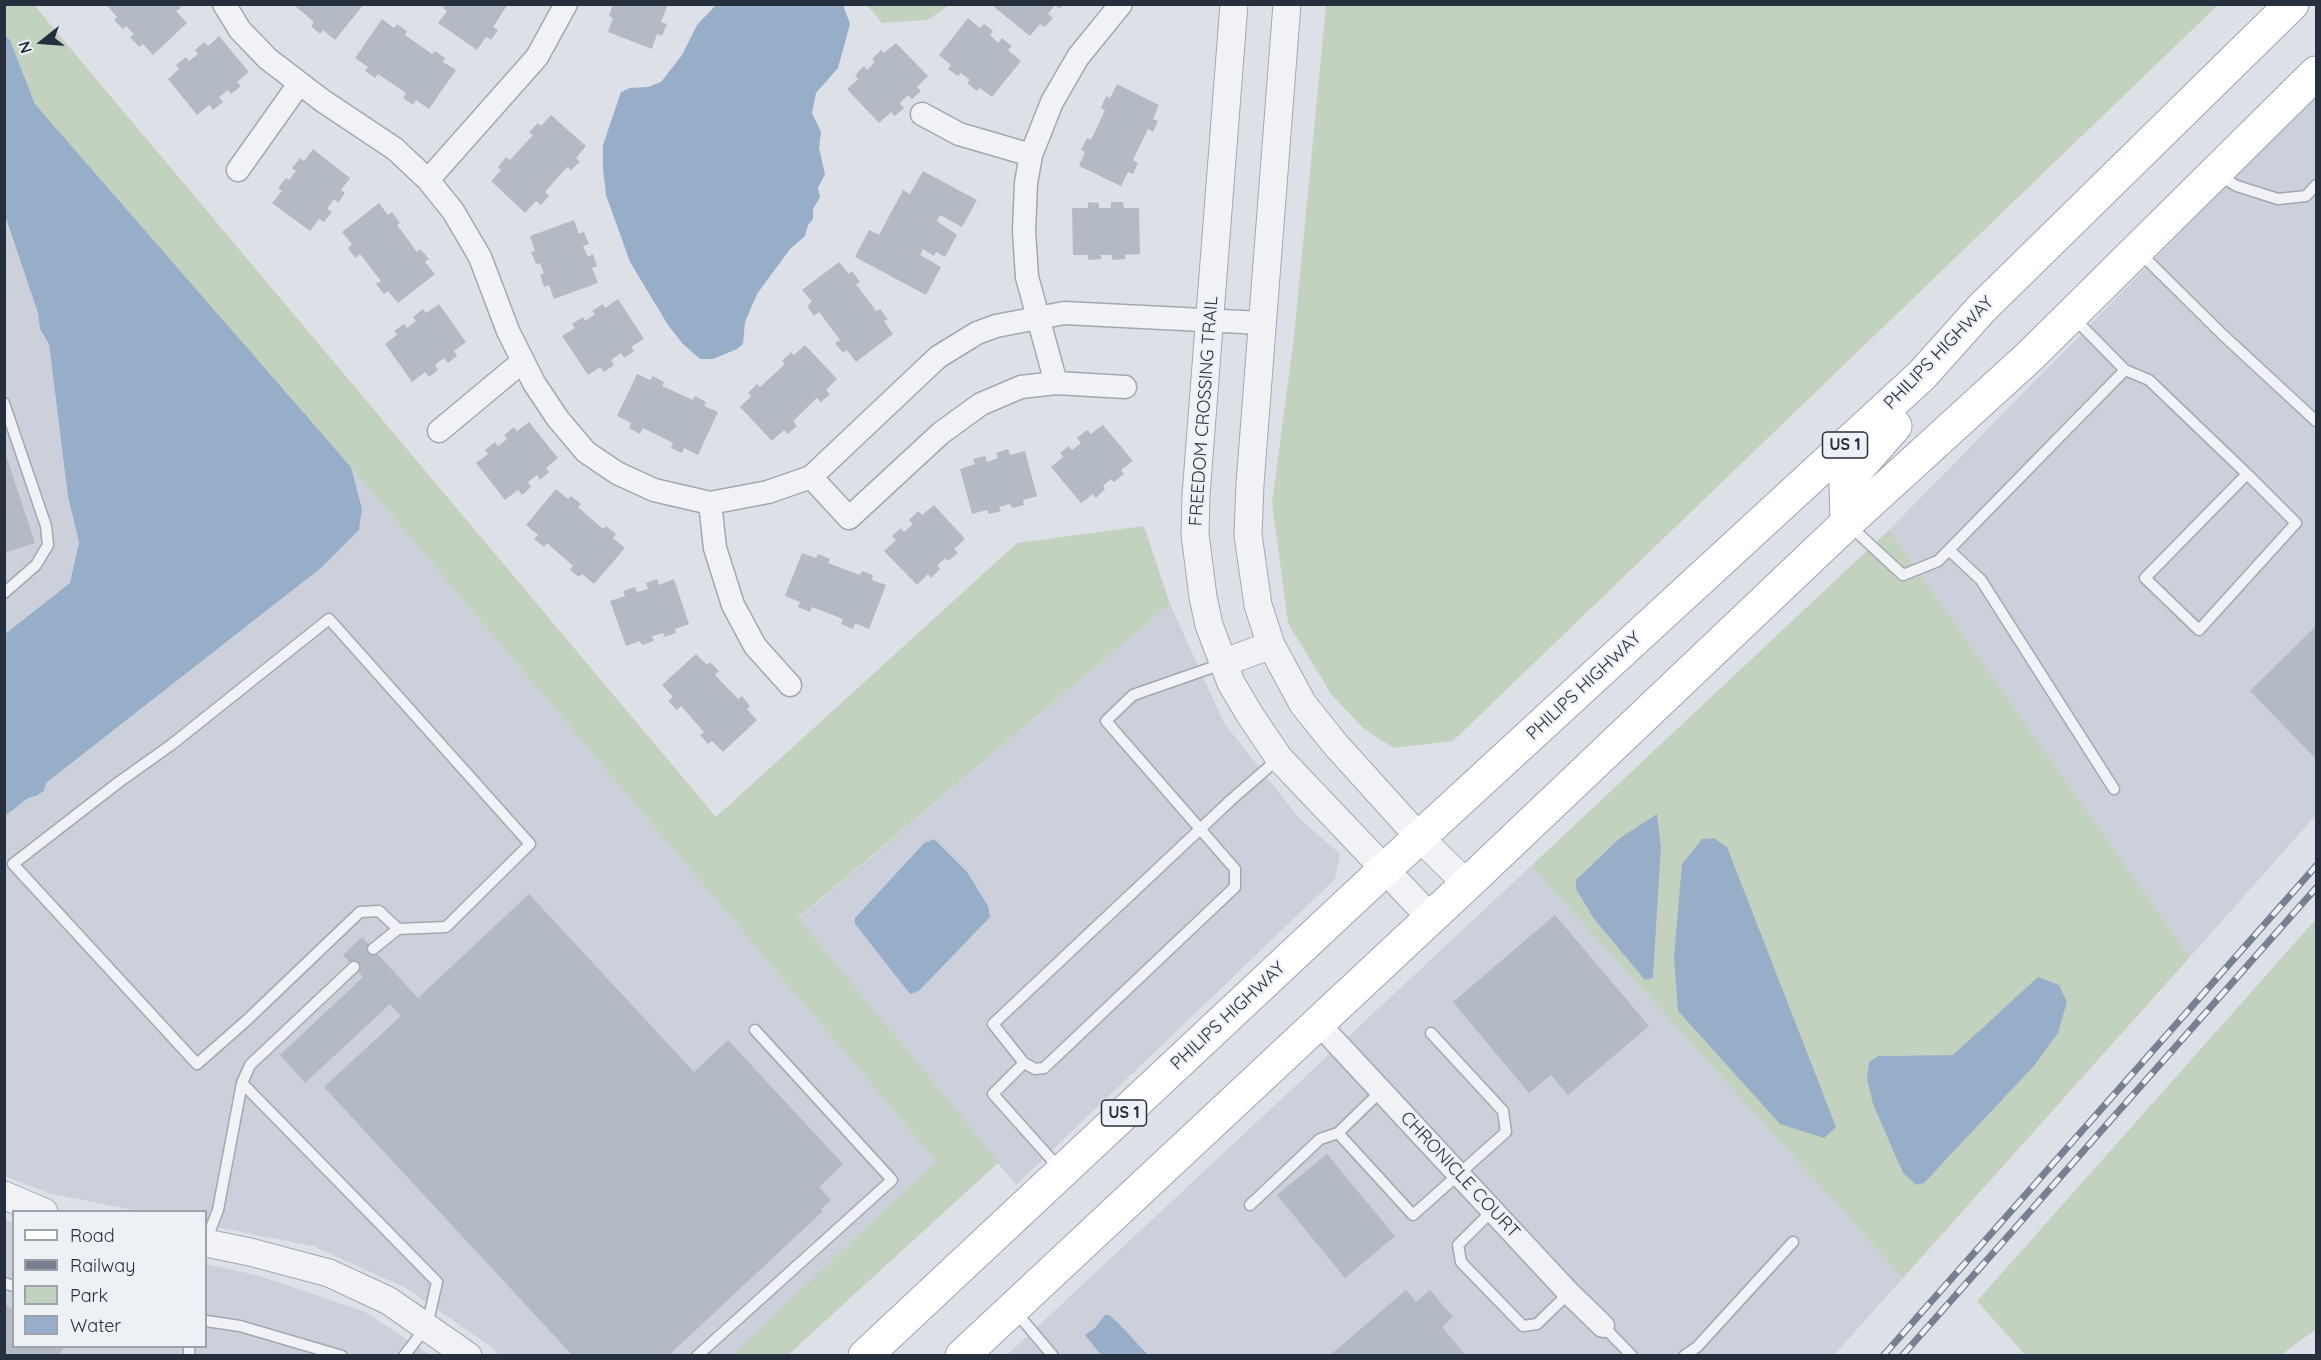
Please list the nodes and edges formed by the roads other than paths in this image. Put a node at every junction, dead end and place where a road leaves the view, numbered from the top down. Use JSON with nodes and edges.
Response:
{"nodes":[{"id":1,"x":224,"y":4,"type":"edge"},
{"id":2,"x":566,"y":4,"type":"edge"},
{"id":3,"x":1121,"y":4,"type":"edge"},
{"id":4,"x":1234,"y":4,"type":"edge"},
{"id":5,"x":1287,"y":4,"type":"edge"},
{"id":6,"x":2292,"y":4,"type":"edge"},
{"id":7,"x":2316,"y":74,"type":"edge"},
{"id":8,"x":299,"y":84,"type":"junction"},
{"id":9,"x":922,"y":114,"type":"dead end"},
{"id":10,"x":1031,"y":155,"type":"junction"},
{"id":11,"x":238,"y":170,"type":"dead end"},
{"id":12,"x":2215,"y":174,"type":"junction"},
{"id":13,"x":428,"y":180,"type":"junction"},
{"id":14,"x":2316,"y":185,"type":"edge"},
{"id":15,"x":2137,"y":250,"type":"junction"},
{"id":16,"x":2071,"y":315,"type":"junction"},
{"id":17,"x":1039,"y":318,"type":"junction"},
{"id":18,"x":1210,"y":320,"type":"junction"},
{"id":19,"x":1262,"y":323,"type":"junction"},
{"id":20,"x":523,"y":362,"type":"junction"},
{"id":21,"x":2125,"y":370,"type":"junction"},
{"id":22,"x":1922,"y":375,"type":"junction"},
{"id":23,"x":1056,"y":382,"type":"junction"},
{"id":24,"x":1125,"y":387,"type":"dead end"},
{"id":25,"x":4,"y":403,"type":"edge"},
{"id":26,"x":2316,"y":421,"type":"edge"},
{"id":27,"x":439,"y":431,"type":"dead end"},
{"id":28,"x":2247,"y":474,"type":"junction"},
{"id":29,"x":811,"y":477,"type":"junction"},
{"id":30,"x":710,"y":503,"type":"junction"},
{"id":31,"x":1847,"y":523,"type":"junction"},
{"id":32,"x":1949,"y":550,"type":"junction"},
{"id":33,"x":4,"y":593,"type":"edge"},
{"id":34,"x":1270,"y":645,"type":"junction"},
{"id":35,"x":1223,"y":663,"type":"junction"},
{"id":36,"x":790,"y":685,"type":"dead end"},
{"id":37,"x":1279,"y":758,"type":"junction"},
{"id":38,"x":2115,"y":789,"type":"dead end"},
{"id":39,"x":1201,"y":828,"type":"junction"},
{"id":40,"x":1419,"y":837,"type":"junction"},
{"id":41,"x":9,"y":867,"type":"edge"},
{"id":42,"x":1384,"y":870,"type":"junction"},
{"id":43,"x":1467,"y":884,"type":"junction"},
{"id":44,"x":1431,"y":918,"type":"junction"},
{"id":45,"x":398,"y":930,"type":"junction"},
{"id":46,"x":373,"y":949,"type":"dead end"},
{"id":47,"x":354,"y":967,"type":"dead end"},
{"id":48,"x":1318,"y":1023,"type":"junction"},
{"id":49,"x":754,"y":1030,"type":"dead end"},
{"id":50,"x":1431,"y":1033,"type":"dead end"},
{"id":51,"x":1024,"y":1064,"type":"junction"},
{"id":52,"x":242,"y":1083,"type":"junction"},
{"id":53,"x":1381,"y":1091,"type":"junction"},
{"id":54,"x":1338,"y":1133,"type":"junction"},
{"id":55,"x":1062,"y":1171,"type":"junction"},
{"id":56,"x":1459,"y":1173,"type":"junction"},
{"id":57,"x":4,"y":1195,"type":"edge"},
{"id":58,"x":1250,"y":1205,"type":"dead end"},
{"id":59,"x":39,"y":1210,"type":"edge"},
{"id":60,"x":1492,"y":1211,"type":"junction"},
{"id":61,"x":207,"y":1241,"type":"edge"},
{"id":62,"x":1793,"y":1242,"type":"dead end"},
{"id":63,"x":207,"y":1244,"type":"edge"},
{"id":64,"x":1569,"y":1293,"type":"junction"},
{"id":65,"x":1012,"y":1309,"type":"junction"},
{"id":66,"x":207,"y":1321,"type":"edge"},
{"id":67,"x":427,"y":1326,"type":"junction"},
{"id":68,"x":1603,"y":1326,"type":"joint"},
{"id":69,"x":342,"y":1356,"type":"edge"},
{"id":70,"x":404,"y":1356,"type":"edge"},
{"id":71,"x":468,"y":1356,"type":"edge"},
{"id":72,"x":697,"y":1356,"type":"edge"},
{"id":73,"x":866,"y":1356,"type":"edge"},
{"id":74,"x":962,"y":1356,"type":"edge"},
{"id":75,"x":1053,"y":1356,"type":"edge"},
{"id":76,"x":1632,"y":1356,"type":"edge"},
{"id":77,"x":1684,"y":1356,"type":"edge"}],
"edges":[{"from":1,"to":8,"type":"street"},
{"from":2,"to":13,"type":"street"},
{"from":3,"to":10,"type":"street"},
{"from":4,"to":18,"type":"street","name":"FREEDOM CROSSING TRAIL"},
{"from":5,"to":19,"type":"street"},
{"from":6,"to":22,"type":"main road","name":"PHILIPS HIGHWAY","number":"US 1"},
{"from":7,"to":12,"type":"main road"},
{"from":8,"to":11,"type":"street"},
{"from":8,"to":13,"type":"street"},
{"from":9,"to":10,"type":"street"},
{"from":10,"to":17,"type":"street"},
{"from":12,"to":14,"type":"lane"},
{"from":12,"to":15,"type":"main road"},
{"from":13,"to":20,"type":"street"},
{"from":15,"to":16,"type":"main road"},
{"from":15,"to":26,"type":"lane"},
{"from":16,"to":21,"type":"lane"},
{"from":16,"to":31,"type":"main road"},
{"from":17,"to":18,"type":"street"},
{"from":17,"to":23,"type":"street"},
{"from":17,"to":29,"type":"street"},
{"from":18,"to":19,"type":"street"},
{"from":18,"to":35,"type":"street","name":"FREEDOM CROSSING TRAIL"},
{"from":19,"to":34,"type":"street"},
{"from":20,"to":27,"type":"street"},
{"from":20,"to":30,"type":"street"},
{"from":21,"to":28,"type":"lane"},
{"from":21,"to":32,"type":"lane"},
{"from":22,"to":31,"type":"main road"},
{"from":22,"to":40,"type":"main road","name":"PHILIPS HIGHWAY","number":"US 1"},
{"from":23,"to":24,"type":"street"},
{"from":23,"to":29,"type":"street"},
{"from":25,"to":33,"type":"lane"},
{"from":28,"to":28,"type":"lane"},
{"from":29,"to":30,"type":"street"},
{"from":30,"to":36,"type":"street"},
{"from":31,"to":32,"type":"lane"},
{"from":31,"to":43,"type":"main road"},
{"from":32,"to":38,"type":"lane"},
{"from":34,"to":35,"type":"street"},
{"from":34,"to":40,"type":"street"},
{"from":35,"to":37,"type":"street","name":"FREEDOM CROSSING TRAIL"},
{"from":35,"to":39,"type":"lane"},
{"from":37,"to":39,"type":"lane"},
{"from":37,"to":42,"type":"street","name":"FREEDOM CROSSING TRAIL"},
{"from":39,"to":51,"type":"lane"},
{"from":39,"to":51,"type":"lane"},
{"from":40,"to":42,"type":"main road","name":"PHILIPS HIGHWAY","number":"US 1"},
{"from":40,"to":43,"type":"street"},
{"from":41,"to":45,"type":"lane"},
{"from":41,"to":45,"type":"lane"},
{"from":42,"to":44,"type":"street","name":"FREEDOM CROSSING TRAIL"},
{"from":42,"to":55,"type":"main road","name":"PHILIPS HIGHWAY","number":"US 1"},
{"from":43,"to":44,"type":"main road"},
{"from":44,"to":48,"type":"main road"},
{"from":45,"to":46,"type":"lane"},
{"from":47,"to":52,"type":"lane"},
{"from":48,"to":53,"type":"street","name":"CHRONICLE COURT"},
{"from":48,"to":65,"type":"main road"},
{"from":49,"to":72,"type":"lane"},
{"from":50,"to":56,"type":"lane"},
{"from":51,"to":55,"type":"lane"},
{"from":52,"to":61,"type":"lane"},
{"from":52,"to":67,"type":"lane"},
{"from":53,"to":54,"type":"lane"},
{"from":53,"to":56,"type":"street","name":"CHRONICLE COURT"},
{"from":54,"to":56,"type":"lane"},
{"from":54,"to":58,"type":"lane"},
{"from":55,"to":73,"type":"main road","name":"PHILIPS HIGHWAY","number":"US 1"},
{"from":56,"to":60,"type":"street","name":"CHRONICLE COURT"},
{"from":57,"to":59,"type":"street"},
{"from":60,"to":64,"type":"street","name":"CHRONICLE COURT"},
{"from":60,"to":64,"type":"lane"},
{"from":62,"to":77,"type":"lane"},
{"from":63,"to":67,"type":"street"},
{"from":64,"to":68,"type":"street","name":"CHRONICLE COURT"},
{"from":65,"to":74,"type":"main road"},
{"from":65,"to":75,"type":"lane"},
{"from":66,"to":69,"type":"lane"},
{"from":67,"to":70,"type":"lane"},
{"from":67,"to":71,"type":"street"},
{"from":68,"to":76,"type":"lane"}]}
